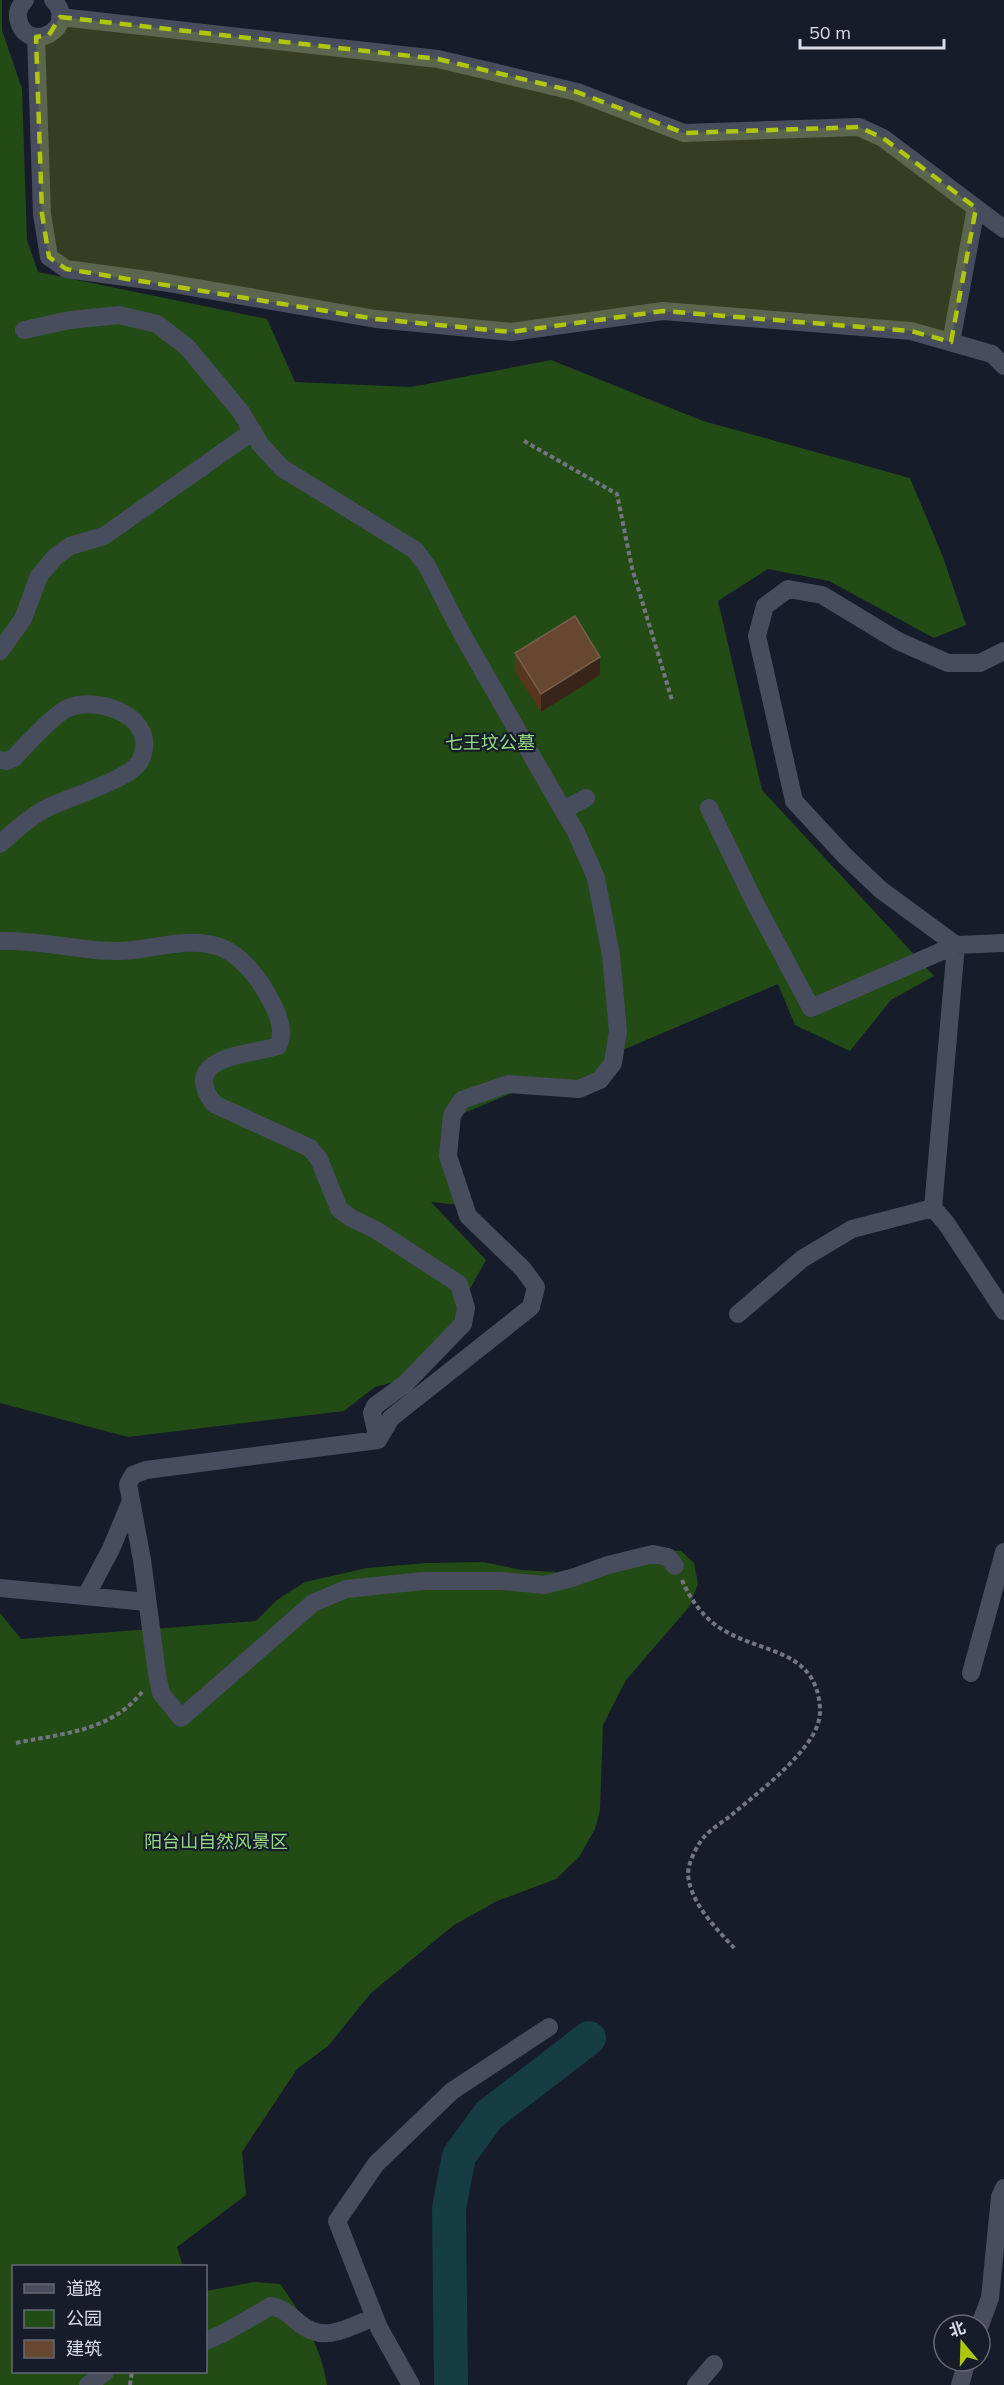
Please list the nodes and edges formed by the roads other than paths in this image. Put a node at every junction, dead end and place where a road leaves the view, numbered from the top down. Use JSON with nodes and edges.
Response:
{"nodes":[{"id":1,"x":25,"y":0,"type":"edge"},
{"id":2,"x":52,"y":0,"type":"edge"},
{"id":3,"x":60,"y":17,"type":"junction"},
{"id":4,"x":36,"y":37,"type":"junction"},
{"id":5,"x":976,"y":208,"type":"junction"},
{"id":6,"x":1004,"y":229,"type":"edge"},
{"id":7,"x":24,"y":330,"type":"dead end"},
{"id":8,"x":951,"y":342,"type":"junction"},
{"id":9,"x":1004,"y":366,"type":"edge"},
{"id":10,"x":253,"y":431,"type":"junction"},
{"id":11,"x":0,"y":651,"type":"edge"},
{"id":12,"x":1004,"y":651,"type":"edge"},
{"id":13,"x":0,"y":760,"type":"edge"},
{"id":14,"x":586,"y":798,"type":"dead end"},
{"id":15,"x":709,"y":808,"type":"dead end"},
{"id":16,"x":562,"y":810,"type":"junction"},
{"id":17,"x":0,"y":844,"type":"edge"},
{"id":18,"x":0,"y":941,"type":"edge"},
{"id":19,"x":1004,"y":943,"type":"edge"},
{"id":20,"x":956,"y":945,"type":"junction"},
{"id":21,"x":933,"y":1208,"type":"junction"},
{"id":22,"x":1004,"y":1311,"type":"edge"},
{"id":23,"x":738,"y":1314,"type":"dead end"},
{"id":24,"x":378,"y":1440,"type":"junction"},
{"id":25,"x":132,"y":1501,"type":"junction"},
{"id":26,"x":1004,"y":1552,"type":"edge"},
{"id":27,"x":675,"y":1566,"type":"road end"},
{"id":28,"x":0,"y":1588,"type":"edge"},
{"id":29,"x":86,"y":1596,"type":"junction"},
{"id":30,"x":147,"y":1602,"type":"junction"},
{"id":31,"x":971,"y":1673,"type":"dead end"},
{"id":32,"x":549,"y":2027,"type":"dead end"},
{"id":33,"x":1004,"y":2188,"type":"edge"},
{"id":34,"x":984,"y":2313,"type":"edge"},
{"id":35,"x":374,"y":2317,"type":"junction"},
{"id":36,"x":207,"y":2341,"type":"edge"},
{"id":37,"x":714,"y":2364,"type":"dead end"},
{"id":38,"x":104,"y":2373,"type":"edge"},
{"id":39,"x":88,"y":2385,"type":"edge"},
{"id":40,"x":411,"y":2385,"type":"edge"},
{"id":41,"x":696,"y":2385,"type":"edge"}],
"edges":[{"from":1,"to":4,"type":"street"},
{"from":2,"to":3,"type":"street"},
{"from":3,"to":4,"type":"street"},
{"from":3,"to":5,"type":"street"},
{"from":4,"to":8,"type":"street"},
{"from":5,"to":6,"type":"street"},
{"from":5,"to":8,"type":"street"},
{"from":7,"to":10,"type":"street"},
{"from":8,"to":9,"type":"street"},
{"from":10,"to":11,"type":"street"},
{"from":10,"to":16,"type":"street"},
{"from":12,"to":20,"type":"street"},
{"from":13,"to":17,"type":"street"},
{"from":14,"to":16,"type":"street"},
{"from":15,"to":20,"type":"street"},
{"from":16,"to":24,"type":"street"},
{"from":18,"to":24,"type":"street"},
{"from":19,"to":20,"type":"street"},
{"from":20,"to":21,"type":"street"},
{"from":21,"to":22,"type":"street"},
{"from":21,"to":23,"type":"street"},
{"from":24,"to":25,"type":"street"},
{"from":25,"to":29,"type":"street"},
{"from":25,"to":30,"type":"street"},
{"from":26,"to":31,"type":"street"},
{"from":27,"to":30,"type":"street"},
{"from":28,"to":29,"type":"street"},
{"from":29,"to":30,"type":"street"},
{"from":32,"to":35,"type":"street"},
{"from":33,"to":34,"type":"street"},
{"from":35,"to":36,"type":"street"},
{"from":35,"to":40,"type":"street"},
{"from":37,"to":41,"type":"street"},
{"from":38,"to":39,"type":"street"}]}
